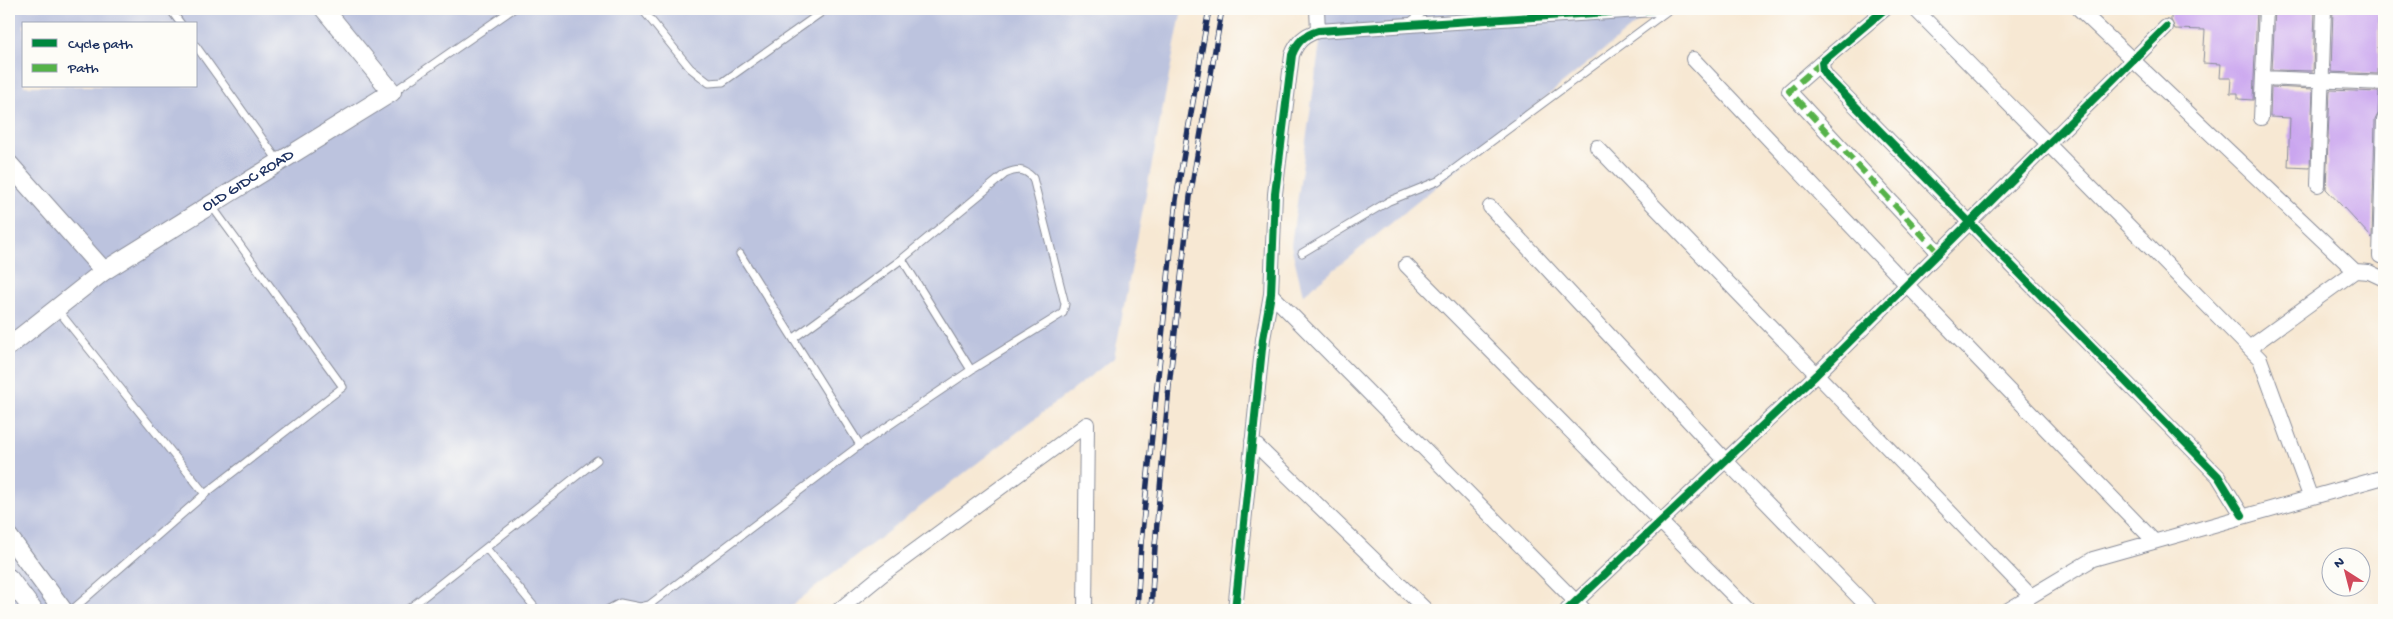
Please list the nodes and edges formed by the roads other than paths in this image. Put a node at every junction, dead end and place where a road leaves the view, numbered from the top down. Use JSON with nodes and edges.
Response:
{"nodes":[{"id":1,"x":170,"y":9,"type":"edge"},
{"id":2,"x":324,"y":9,"type":"edge"},
{"id":3,"x":513,"y":9,"type":"edge"},
{"id":4,"x":642,"y":9,"type":"edge"},
{"id":5,"x":826,"y":9,"type":"edge"},
{"id":6,"x":1318,"y":9,"type":"edge"},
{"id":7,"x":1427,"y":9,"type":"edge"},
{"id":8,"x":1655,"y":9,"type":"edge"},
{"id":9,"x":1670,"y":9,"type":"edge"},
{"id":10,"x":1885,"y":9,"type":"edge"},
{"id":11,"x":1918,"y":9,"type":"edge"},
{"id":12,"x":2079,"y":9,"type":"edge"},
{"id":13,"x":2266,"y":9,"type":"edge"},
{"id":14,"x":2324,"y":9,"type":"edge"},
{"id":15,"x":180,"y":22,"type":"edge"},
{"id":16,"x":1406,"y":25,"type":"junction"},
{"id":17,"x":2166,"y":26,"type":"dead end"},
{"id":18,"x":1318,"y":31,"type":"junction"},
{"id":19,"x":198,"y":49,"type":"edge"},
{"id":20,"x":1693,"y":59,"type":"dead end"},
{"id":21,"x":2134,"y":60,"type":"junction"},
{"id":22,"x":1822,"y":62,"type":"junction"},
{"id":23,"x":2263,"y":78,"type":"junction"},
{"id":24,"x":2323,"y":80,"type":"junction"},
{"id":25,"x":2384,"y":83,"type":"edge"},
{"id":26,"x":392,"y":92,"type":"junction"},
{"id":27,"x":2261,"y":118,"type":"dead end"},
{"id":28,"x":2384,"y":120,"type":"edge"},
{"id":29,"x":2047,"y":145,"type":"junction"},
{"id":30,"x":1597,"y":147,"type":"dead end"},
{"id":31,"x":279,"y":162,"type":"junction"},
{"id":32,"x":9,"y":164,"type":"edge"},
{"id":33,"x":2318,"y":185,"type":"dead end"},
{"id":34,"x":211,"y":204,"type":"junction"},
{"id":35,"x":1490,"y":207,"type":"dead end"},
{"id":36,"x":1968,"y":222,"type":"junction"},
{"id":37,"x":1302,"y":253,"type":"dead end"},
{"id":38,"x":1939,"y":253,"type":"junction"},
{"id":39,"x":740,"y":254,"type":"dead end"},
{"id":40,"x":2380,"y":256,"type":"dead end"},
{"id":41,"x":902,"y":259,"type":"junction"},
{"id":42,"x":1406,"y":265,"type":"dead end"},
{"id":43,"x":104,"y":271,"type":"junction"},
{"id":44,"x":2355,"y":272,"type":"junction"},
{"id":45,"x":2384,"y":279,"type":"edge"},
{"id":46,"x":1906,"y":284,"type":"junction"},
{"id":47,"x":1271,"y":294,"type":"junction"},
{"id":48,"x":56,"y":308,"type":"junction"},
{"id":49,"x":794,"y":338,"type":"junction"},
{"id":50,"x":9,"y":346,"type":"edge"},
{"id":51,"x":2249,"y":348,"type":"junction"},
{"id":52,"x":971,"y":370,"type":"junction"},
{"id":53,"x":1816,"y":374,"type":"junction"},
{"id":54,"x":1252,"y":441,"type":"junction"},
{"id":55,"x":860,"y":445,"type":"junction"},
{"id":56,"x":598,"y":460,"type":"dead end"},
{"id":57,"x":1725,"y":460,"type":"junction"},
{"id":58,"x":2384,"y":476,"type":"edge"},
{"id":59,"x":205,"y":494,"type":"junction"},
{"id":60,"x":2310,"y":496,"type":"junction"},
{"id":61,"x":2242,"y":515,"type":"junction"},
{"id":62,"x":1661,"y":521,"type":"junction"},
{"id":63,"x":9,"y":537,"type":"edge"},
{"id":64,"x":2154,"y":541,"type":"junction"},
{"id":65,"x":486,"y":548,"type":"junction"},
{"id":66,"x":9,"y":578,"type":"edge"},
{"id":67,"x":2030,"y":595,"type":"junction"},
{"id":68,"x":1575,"y":607,"type":"edge"},
{"id":69,"x":32,"y":610,"type":"edge"},
{"id":70,"x":63,"y":610,"type":"edge"},
{"id":71,"x":72,"y":610,"type":"edge"},
{"id":72,"x":407,"y":610,"type":"edge"},
{"id":73,"x":537,"y":610,"type":"edge"},
{"id":74,"x":607,"y":610,"type":"edge"},
{"id":75,"x":839,"y":610,"type":"edge"},
{"id":76,"x":1086,"y":610,"type":"edge"},
{"id":77,"x":1235,"y":610,"type":"edge"},
{"id":78,"x":1426,"y":610,"type":"edge"},
{"id":79,"x":1748,"y":610,"type":"edge"},
{"id":80,"x":1871,"y":610,"type":"edge"},
{"id":81,"x":2008,"y":610,"type":"edge"}],
"edges":[{"from":1,"to":15,"type":"lane"},
{"from":2,"to":26,"type":"street"},
{"from":3,"to":26,"type":"lane","name":"OLD GIDC ROAD"},
{"from":4,"to":5,"type":"lane"},
{"from":6,"to":18,"type":"street"},
{"from":7,"to":16,"type":"lane"},
{"from":8,"to":16,"type":"street"},
{"from":9,"to":37,"type":"lane"},
{"from":10,"to":22,"type":"street"},
{"from":11,"to":29,"type":"street"},
{"from":12,"to":21,"type":"street"},
{"from":13,"to":23,"type":"street"},
{"from":14,"to":24,"type":"street"},
{"from":16,"to":18,"type":"street"},
{"from":17,"to":21,"type":"street"},
{"from":18,"to":47,"type":"street"},
{"from":19,"to":31,"type":"lane"},
{"from":20,"to":46,"type":"street"},
{"from":21,"to":29,"type":"street"},
{"from":21,"to":44,"type":"street"},
{"from":22,"to":36,"type":"street"},
{"from":22,"to":38,"type":"street"},
{"from":23,"to":24,"type":"street"},
{"from":23,"to":27,"type":"street"},
{"from":24,"to":25,"type":"street"},
{"from":24,"to":33,"type":"street"},
{"from":26,"to":31,"type":"street","name":"OLD GIDC ROAD"},
{"from":28,"to":40,"type":"street"},
{"from":29,"to":36,"type":"street"},
{"from":29,"to":51,"type":"street"},
{"from":30,"to":53,"type":"street"},
{"from":31,"to":34,"type":"street","name":"OLD GIDC ROAD"},
{"from":32,"to":43,"type":"street"},
{"from":34,"to":43,"type":"street","name":"OLD GIDC ROAD"},
{"from":34,"to":59,"type":"lane"},
{"from":35,"to":57,"type":"street"},
{"from":36,"to":38,"type":"street"},
{"from":36,"to":61,"type":"street"},
{"from":38,"to":46,"type":"street"},
{"from":39,"to":49,"type":"lane"},
{"from":41,"to":49,"type":"lane"},
{"from":41,"to":52,"type":"lane"},
{"from":41,"to":52,"type":"lane"},
{"from":42,"to":62,"type":"street"},
{"from":43,"to":48,"type":"street","name":"OLD GIDC ROAD"},
{"from":44,"to":45,"type":"street"},
{"from":44,"to":51,"type":"street"},
{"from":46,"to":53,"type":"street"},
{"from":46,"to":64,"type":"street"},
{"from":47,"to":54,"type":"street"},
{"from":47,"to":68,"type":"street"},
{"from":48,"to":50,"type":"street","name":"OLD GIDC ROAD"},
{"from":48,"to":59,"type":"lane"},
{"from":49,"to":55,"type":"lane"},
{"from":51,"to":60,"type":"street"},
{"from":52,"to":55,"type":"lane"},
{"from":53,"to":57,"type":"street"},
{"from":53,"to":67,"type":"street"},
{"from":54,"to":77,"type":"street"},
{"from":54,"to":78,"type":"street"},
{"from":55,"to":74,"type":"lane"},
{"from":56,"to":65,"type":"lane"},
{"from":57,"to":62,"type":"street"},
{"from":57,"to":80,"type":"street"},
{"from":58,"to":60,"type":"street"},
{"from":59,"to":71,"type":"lane"},
{"from":60,"to":61,"type":"street"},
{"from":61,"to":64,"type":"street"},
{"from":62,"to":68,"type":"street"},
{"from":62,"to":79,"type":"street"},
{"from":63,"to":70,"type":"street"},
{"from":64,"to":67,"type":"street"},
{"from":65,"to":72,"type":"lane"},
{"from":65,"to":73,"type":"lane"},
{"from":66,"to":69,"type":"street"},
{"from":67,"to":81,"type":"street"},
{"from":75,"to":76,"type":"street"}]}
